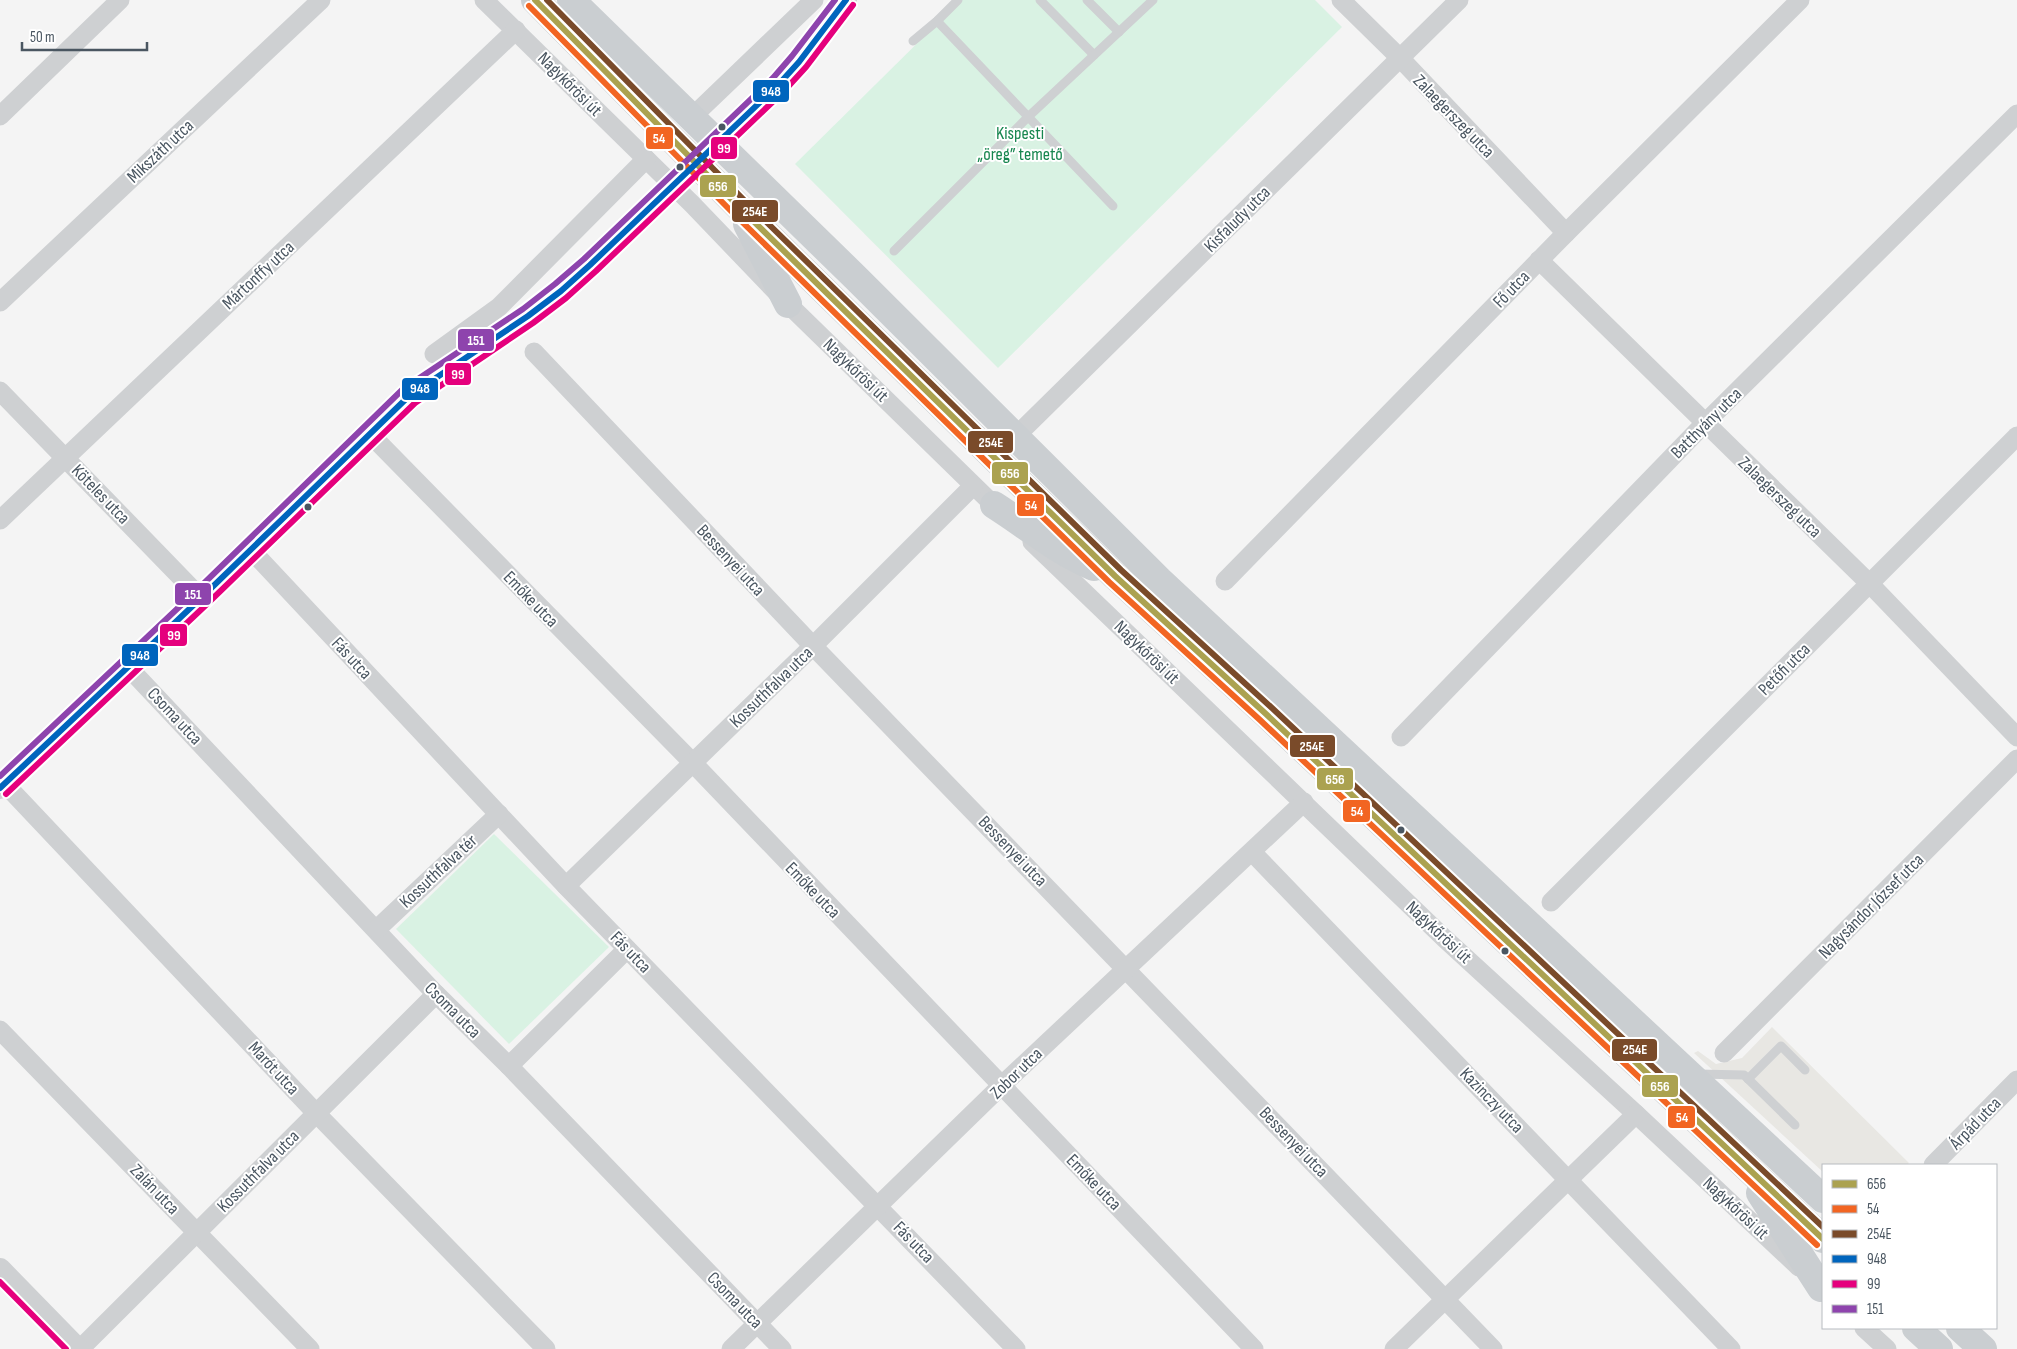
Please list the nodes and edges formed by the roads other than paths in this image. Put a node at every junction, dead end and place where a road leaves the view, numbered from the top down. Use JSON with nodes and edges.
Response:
{"nodes":[{"id":1,"x":120,"y":0,"type":"edge"},
{"id":2,"x":321,"y":0,"type":"edge"},
{"id":3,"x":484,"y":0,"type":"edge"},
{"id":4,"x":535,"y":0,"type":"edge"},
{"id":5,"x":571,"y":0,"type":"edge"},
{"id":6,"x":814,"y":0,"type":"edge"},
{"id":7,"x":846,"y":0,"type":"edge"},
{"id":8,"x":958,"y":0,"type":"edge"},
{"id":9,"x":1040,"y":0,"type":"edge"},
{"id":10,"x":1087,"y":0,"type":"edge"},
{"id":11,"x":1153,"y":0,"type":"edge"},
{"id":12,"x":1341,"y":0,"type":"edge"},
{"id":13,"x":1459,"y":0,"type":"edge"},
{"id":14,"x":1800,"y":0,"type":"edge"},
{"id":15,"x":937,"y":21,"type":"junction"},
{"id":16,"x":516,"y":30,"type":"junction"},
{"id":17,"x":1119,"y":32,"type":"junction"},
{"id":18,"x":913,"y":41,"type":"dead end"},
{"id":19,"x":1094,"y":55,"type":"junction"},
{"id":20,"x":1400,"y":58,"type":"junction"},
{"id":21,"x":2017,"y":114,"type":"edge"},
{"id":22,"x":0,"y":116,"type":"edge"},
{"id":23,"x":1028,"y":117,"type":"junction"},
{"id":24,"x":691,"y":118,"type":"junction"},
{"id":25,"x":646,"y":159,"type":"junction"},
{"id":26,"x":737,"y":205,"type":"junction"},
{"id":27,"x":1113,"y":206,"type":"dead end"},
{"id":28,"x":1566,"y":233,"type":"junction"},
{"id":29,"x":894,"y":251,"type":"dead end"},
{"id":30,"x":1539,"y":260,"type":"junction"},
{"id":31,"x":0,"y":302,"type":"edge"},
{"id":32,"x":788,"y":304,"type":"junction"},
{"id":33,"x":534,"y":352,"type":"dead end"},
{"id":34,"x":434,"y":354,"type":"dead end"},
{"id":35,"x":0,"y":390,"type":"edge"},
{"id":36,"x":1704,"y":424,"type":"junction"},
{"id":37,"x":369,"y":433,"type":"junction"},
{"id":38,"x":2017,"y":436,"type":"edge"},
{"id":39,"x":1014,"y":438,"type":"junction"},
{"id":40,"x":66,"y":457,"type":"junction"},
{"id":41,"x":973,"y":486,"type":"junction"},
{"id":42,"x":994,"y":505,"type":"junction"},
{"id":43,"x":0,"y":520,"type":"edge"},
{"id":44,"x":251,"y":550,"type":"junction"},
{"id":45,"x":1115,"y":576,"type":"junction"},
{"id":46,"x":1226,"y":582,"type":"dead end"},
{"id":47,"x":1869,"y":583,"type":"junction"},
{"id":48,"x":201,"y":598,"type":"junction"},
{"id":49,"x":813,"y":646,"type":"junction"},
{"id":50,"x":128,"y":667,"type":"junction"},
{"id":51,"x":1401,"y":737,"type":"dead end"},
{"id":52,"x":2017,"y":737,"type":"edge"},
{"id":53,"x":2017,"y":759,"type":"edge"},
{"id":54,"x":692,"y":763,"type":"junction"},
{"id":55,"x":2,"y":786,"type":"edge"},
{"id":56,"x":1304,"y":802,"type":"junction"},
{"id":57,"x":499,"y":814,"type":"junction"},
{"id":58,"x":1252,"y":852,"type":"junction"},
{"id":59,"x":566,"y":886,"type":"junction"},
{"id":60,"x":1551,"y":902,"type":"dead end"},
{"id":61,"x":377,"y":929,"type":"junction"},
{"id":62,"x":628,"y":949,"type":"junction"},
{"id":63,"x":1127,"y":968,"type":"junction"},
{"id":64,"x":436,"y":994,"type":"junction"},
{"id":65,"x":0,"y":1030,"type":"edge"},
{"id":66,"x":1724,"y":1053,"type":"dead end"},
{"id":67,"x":509,"y":1066,"type":"junction"},
{"id":68,"x":1805,"y":1070,"type":"dead end"},
{"id":69,"x":1691,"y":1074,"type":"junction"},
{"id":70,"x":1748,"y":1079,"type":"junction"},
{"id":71,"x":2017,"y":1080,"type":"edge"},
{"id":72,"x":1001,"y":1086,"type":"junction"},
{"id":73,"x":316,"y":1113,"type":"junction"},
{"id":74,"x":1636,"y":1114,"type":"junction"},
{"id":75,"x":1794,"y":1125,"type":"dead end"},
{"id":76,"x":1736,"y":1156,"type":"junction"},
{"id":77,"x":1934,"y":1164,"type":"edge"},
{"id":78,"x":1569,"y":1180,"type":"junction"},
{"id":79,"x":1822,"y":1198,"type":"edge"},
{"id":80,"x":879,"y":1206,"type":"junction"},
{"id":81,"x":197,"y":1232,"type":"junction"},
{"id":82,"x":1822,"y":1238,"type":"edge"},
{"id":83,"x":0,"y":1269,"type":"edge"},
{"id":84,"x":1822,"y":1289,"type":"edge"},
{"id":85,"x":1446,"y":1299,"type":"junction"},
{"id":86,"x":758,"y":1324,"type":"junction"},
{"id":87,"x":1865,"y":1329,"type":"edge"},
{"id":88,"x":1917,"y":1329,"type":"edge"},
{"id":89,"x":1961,"y":1329,"type":"edge"},
{"id":90,"x":79,"y":1349,"type":"edge"},
{"id":91,"x":310,"y":1349,"type":"edge"},
{"id":92,"x":546,"y":1349,"type":"edge"},
{"id":93,"x":731,"y":1349,"type":"edge"},
{"id":94,"x":782,"y":1349,"type":"edge"},
{"id":95,"x":1016,"y":1349,"type":"edge"},
{"id":96,"x":1254,"y":1349,"type":"edge"},
{"id":97,"x":1394,"y":1349,"type":"edge"},
{"id":98,"x":1493,"y":1349,"type":"edge"},
{"id":99,"x":1731,"y":1349,"type":"edge"},
{"id":100,"x":1887,"y":1349,"type":"edge"},
{"id":101,"x":1939,"y":1349,"type":"edge"},
{"id":102,"x":1983,"y":1349,"type":"edge"}],
"edges":[{"from":1,"to":22,"type":"street"},
{"from":2,"to":31,"type":"street","name":"Mikszáth utca"},
{"from":3,"to":16,"type":"street","name":"Nagykőrösi út"},
{"from":4,"to":26,"type":"main road","name":"Nagykőrösi út"},
{"from":5,"to":24,"type":"main road"},
{"from":6,"to":24,"type":"street"},
{"from":7,"to":37,"type":"street","bridge":true},
{"from":8,"to":15,"type":"lane"},
{"from":9,"to":19,"type":"lane"},
{"from":10,"to":17,"type":"lane"},
{"from":11,"to":17,"type":"lane"},
{"from":12,"to":20,"type":"street","name":"Zalaegerszeg utca"},
{"from":13,"to":20,"type":"street","name":"Kisfaludy utca"},
{"from":14,"to":28,"type":"street","name":"Fő utca"},
{"from":15,"to":18,"type":"lane"},
{"from":15,"to":23,"type":"lane"},
{"from":16,"to":25,"type":"street","name":"Nagykőrösi út"},
{"from":16,"to":40,"type":"street","name":"Mártonffy utca"},
{"from":17,"to":19,"type":"lane"},
{"from":19,"to":23,"type":"lane"},
{"from":20,"to":28,"type":"street","name":"Zalaegerszeg utca"},
{"from":20,"to":39,"type":"street","name":"Kisfaludy utca"},
{"from":21,"to":36,"type":"street","name":"Batthyány utca"},
{"from":23,"to":27,"type":"lane"},
{"from":23,"to":29,"type":"lane"},
{"from":24,"to":39,"type":"main road"},
{"from":25,"to":32,"type":"street","name":"Nagykőrösi út"},
{"from":25,"to":34,"type":"street"},
{"from":26,"to":32,"type":"main road"},
{"from":26,"to":45,"type":"main road","name":"Nagykőrösi út"},
{"from":28,"to":30,"type":"street","name":"Fő utca"},
{"from":30,"to":36,"type":"street","name":"Zalaegerszeg utca"},
{"from":30,"to":46,"type":"street","name":"Fő utca"},
{"from":32,"to":41,"type":"street","name":"Nagykőrösi út"},
{"from":33,"to":49,"type":"street","name":"Bessenyei utca"},
{"from":35,"to":40,"type":"street","name":"Köteles utca"},
{"from":36,"to":47,"type":"street","name":"Zalaegerszeg utca"},
{"from":36,"to":51,"type":"street","name":"Batthyány utca"},
{"from":37,"to":44,"type":"street"},
{"from":37,"to":54,"type":"street","name":"Emőke utca"},
{"from":38,"to":47,"type":"street","name":"Petőfi utca"},
{"from":39,"to":69,"type":"main road"},
{"from":40,"to":43,"type":"street","name":"Mártonffy utca"},
{"from":40,"to":48,"type":"street","name":"Köteles utca"},
{"from":41,"to":42,"type":"street","name":"Nagykőrösi út"},
{"from":41,"to":49,"type":"street","name":"Kossuthfalva utca"},
{"from":42,"to":45,"type":"main road"},
{"from":42,"to":56,"type":"street","name":"Nagykőrösi út"},
{"from":44,"to":48,"type":"street"},
{"from":44,"to":57,"type":"street","name":"Fás utca"},
{"from":45,"to":76,"type":"main road","name":"Nagykőrösi út"},
{"from":47,"to":52,"type":"street","name":"Zalaegerszeg utca"},
{"from":47,"to":60,"type":"street","name":"Petőfi utca"},
{"from":48,"to":50,"type":"street"},
{"from":49,"to":54,"type":"street","name":"Kossuthfalva utca"},
{"from":49,"to":63,"type":"street","name":"Bessenyei utca"},
{"from":50,"to":55,"type":"street"},
{"from":50,"to":61,"type":"street","name":"Csoma utca"},
{"from":53,"to":66,"type":"street","name":"Nagysándor József utca"},
{"from":54,"to":59,"type":"street","name":"Kossuthfalva utca"},
{"from":54,"to":72,"type":"street","name":"Emőke utca"},
{"from":55,"to":73,"type":"street","name":"Marót utca"},
{"from":56,"to":58,"type":"street","name":"Zobor utca"},
{"from":56,"to":74,"type":"street","name":"Nagykőrösi út"},
{"from":57,"to":59,"type":"street","name":"Fás utca"},
{"from":57,"to":61,"type":"street","name":"Kossuthfalva tér"},
{"from":58,"to":63,"type":"street","name":"Zobor utca"},
{"from":58,"to":78,"type":"street","name":"Kazinczy utca"},
{"from":59,"to":62,"type":"street","name":"Fás utca"},
{"from":61,"to":64,"type":"street","name":"Csoma utca"},
{"from":62,"to":67,"type":"street"},
{"from":62,"to":80,"type":"street","name":"Fás utca"},
{"from":63,"to":72,"type":"street","name":"Zobor utca"},
{"from":63,"to":85,"type":"street","name":"Bessenyei utca"},
{"from":64,"to":67,"type":"street","name":"Csoma utca"},
{"from":64,"to":73,"type":"street","name":"Kossuthfalva utca"},
{"from":65,"to":81,"type":"street","name":"Zalán utca"},
{"from":67,"to":86,"type":"street","name":"Csoma utca"},
{"from":68,"to":70,"type":"lane"},
{"from":69,"to":70,"type":"lane"},
{"from":69,"to":79,"type":"main road"},
{"from":70,"to":75,"type":"lane"},
{"from":71,"to":77,"type":"street","name":"Árpád utca"},
{"from":72,"to":80,"type":"street","name":"Zobor utca"},
{"from":72,"to":96,"type":"street","name":"Emőke utca"},
{"from":73,"to":81,"type":"street","name":"Kossuthfalva utca"},
{"from":73,"to":92,"type":"street","name":"Marót utca"},
{"from":74,"to":78,"type":"street"},
{"from":74,"to":84,"type":"street","name":"Nagykőrösi út"},
{"from":76,"to":82,"type":"main road","name":"Nagykőrösi út"},
{"from":76,"to":84,"type":"main road"},
{"from":78,"to":85,"type":"street"},
{"from":78,"to":99,"type":"street","name":"Kazinczy utca"},
{"from":80,"to":86,"type":"street","name":"Zobor utca"},
{"from":80,"to":95,"type":"street","name":"Fás utca"},
{"from":81,"to":90,"type":"street","name":"Kossuthfalva utca"},
{"from":81,"to":91,"type":"street","name":"Zalán utca"},
{"from":83,"to":90,"type":"street"},
{"from":85,"to":97,"type":"street"},
{"from":85,"to":98,"type":"street","name":"Bessenyei utca"},
{"from":86,"to":93,"type":"street","name":"Zobor utca"},
{"from":86,"to":94,"type":"street","name":"Csoma utca"},
{"from":87,"to":100,"type":"street"},
{"from":88,"to":101,"type":"main road"},
{"from":89,"to":102,"type":"main road"}]}
